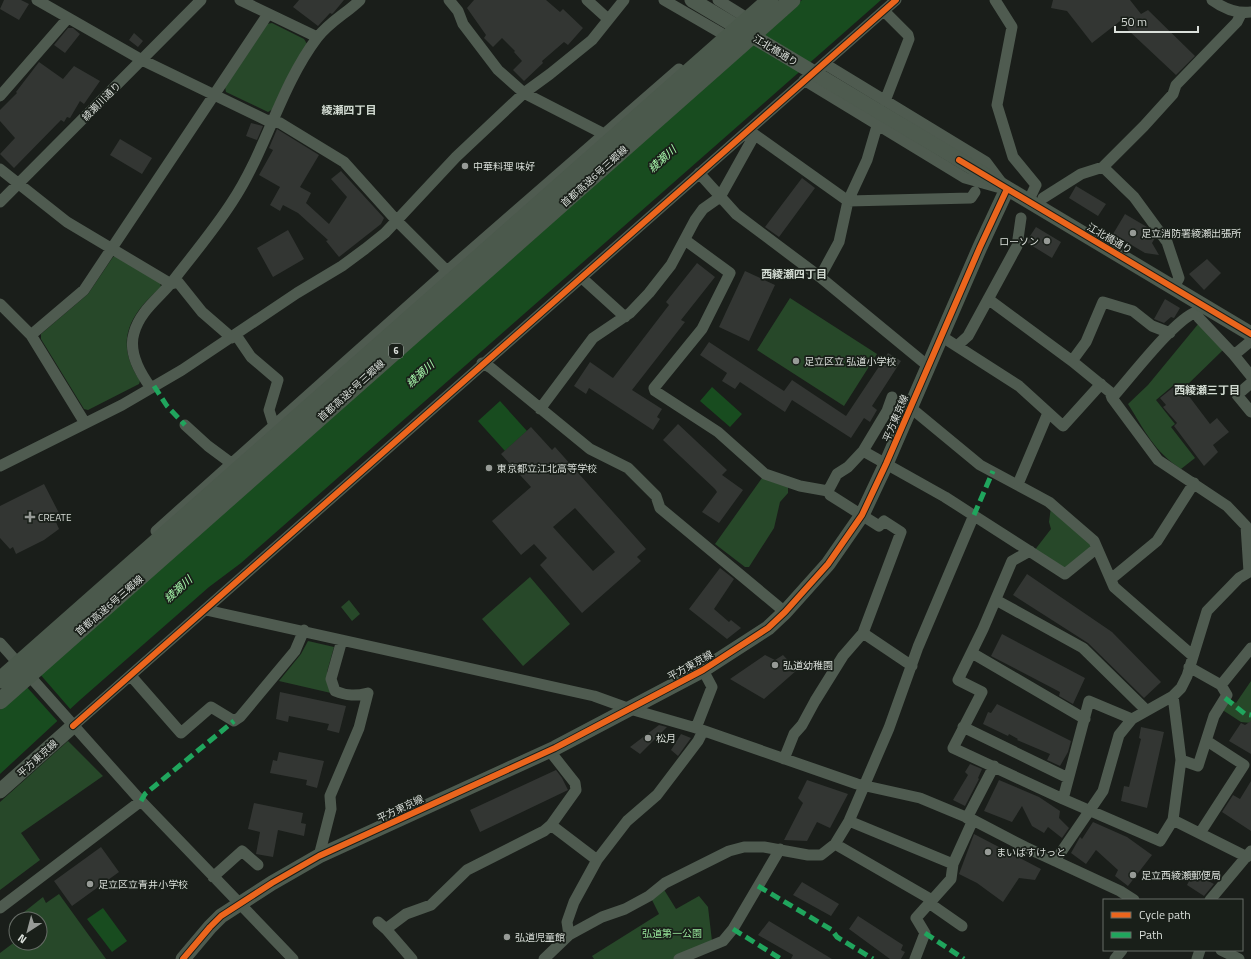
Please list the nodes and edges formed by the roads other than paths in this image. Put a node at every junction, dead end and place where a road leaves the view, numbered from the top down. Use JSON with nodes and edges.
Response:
{"nodes":[{"id":1,"x":37,"y":0,"type":"edge"},
{"id":2,"x":201,"y":0,"type":"edge"},
{"id":3,"x":240,"y":0,"type":"edge"},
{"id":4,"x":360,"y":0,"type":"edge"},
{"id":5,"x":449,"y":0,"type":"edge"},
{"id":6,"x":587,"y":0,"type":"edge"},
{"id":7,"x":624,"y":0,"type":"edge"},
{"id":8,"x":664,"y":0,"type":"edge"},
{"id":9,"x":692,"y":0,"type":"edge"},
{"id":10,"x":718,"y":0,"type":"edge"},
{"id":11,"x":760,"y":0,"type":"edge"},
{"id":12,"x":792,"y":0,"type":"edge"},
{"id":13,"x":896,"y":0,"type":"edge"},
{"id":14,"x":995,"y":0,"type":"edge"},
{"id":15,"x":1212,"y":0,"type":"edge"},
{"id":16,"x":884,"y":11,"type":"junction"},
{"id":17,"x":1246,"y":13,"type":"edge"},
{"id":18,"x":268,"y":14,"type":"junction"},
{"id":19,"x":742,"y":15,"type":"junction"},
{"id":20,"x":68,"y":18,"type":"junction"},
{"id":21,"x":608,"y":19,"type":"junction"},
{"id":22,"x":721,"y":33,"type":"junction"},
{"id":23,"x":317,"y":37,"type":"junction"},
{"id":24,"x":142,"y":60,"type":"junction"},
{"id":25,"x":825,"y":64,"type":"junction"},
{"id":26,"x":840,"y":74,"type":"junction"},
{"id":27,"x":804,"y":80,"type":"junction"},
{"id":28,"x":524,"y":93,"type":"junction"},
{"id":29,"x":213,"y":94,"type":"junction"},
{"id":30,"x":827,"y":94,"type":"junction"},
{"id":31,"x":0,"y":96,"type":"edge"},
{"id":32,"x":885,"y":101,"type":"junction"},
{"id":33,"x":273,"y":121,"type":"junction"},
{"id":34,"x":878,"y":126,"type":"junction"},
{"id":35,"x":752,"y":133,"type":"junction"},
{"id":36,"x":604,"y":134,"type":"junction"},
{"id":37,"x":1103,"y":167,"type":"junction"},
{"id":38,"x":0,"y":169,"type":"edge"},
{"id":39,"x":699,"y":173,"type":"junction"},
{"id":40,"x":19,"y":183,"type":"junction"},
{"id":41,"x":1007,"y":189,"type":"junction"},
{"id":42,"x":974,"y":192,"type":"dead end"},
{"id":43,"x":720,"y":197,"type":"junction"},
{"id":44,"x":1043,"y":198,"type":"dead end"},
{"id":45,"x":848,"y":201,"type":"junction"},
{"id":46,"x":0,"y":202,"type":"edge"},
{"id":47,"x":1028,"y":202,"type":"junction"},
{"id":48,"x":1021,"y":218,"type":"dead end"},
{"id":49,"x":397,"y":221,"type":"junction"},
{"id":50,"x":684,"y":240,"type":"junction"},
{"id":51,"x":112,"y":247,"type":"junction"},
{"id":52,"x":447,"y":271,"type":"junction"},
{"id":53,"x":820,"y":277,"type":"junction"},
{"id":54,"x":582,"y":278,"type":"junction"},
{"id":55,"x":171,"y":284,"type":"junction"},
{"id":56,"x":1174,"y":287,"type":"junction"},
{"id":57,"x":988,"y":299,"type":"junction"},
{"id":58,"x":0,"y":304,"type":"edge"},
{"id":59,"x":1198,"y":307,"type":"junction"},
{"id":60,"x":625,"y":317,"type":"junction"},
{"id":61,"x":1170,"y":333,"type":"junction"},
{"id":62,"x":1251,"y":334,"type":"edge"},
{"id":63,"x":31,"y":335,"type":"junction"},
{"id":64,"x":234,"y":336,"type":"junction"},
{"id":65,"x":941,"y":336,"type":"junction"},
{"id":66,"x":1251,"y":341,"type":"edge"},
{"id":67,"x":958,"y":345,"type":"junction"},
{"id":68,"x":1234,"y":355,"type":"junction"},
{"id":69,"x":1072,"y":361,"type":"junction"},
{"id":70,"x":482,"y":363,"type":"junction"},
{"id":71,"x":928,"y":366,"type":"junction"},
{"id":72,"x":1251,"y":376,"type":"edge"},
{"id":73,"x":1251,"y":383,"type":"edge"},
{"id":74,"x":1101,"y":384,"type":"junction"},
{"id":75,"x":151,"y":388,"type":"junction"},
{"id":76,"x":892,"y":397,"type":"dead end"},
{"id":77,"x":1112,"y":398,"type":"junction"},
{"id":78,"x":911,"y":408,"type":"junction"},
{"id":79,"x":540,"y":409,"type":"junction"},
{"id":80,"x":1251,"y":412,"type":"edge"},
{"id":81,"x":1048,"y":413,"type":"junction"},
{"id":82,"x":85,"y":424,"type":"junction"},
{"id":83,"x":185,"y":425,"type":"dead end"},
{"id":84,"x":274,"y":426,"type":"junction"},
{"id":85,"x":863,"y":451,"type":"junction"},
{"id":86,"x":231,"y":463,"type":"junction"},
{"id":87,"x":886,"y":464,"type":"junction"},
{"id":88,"x":0,"y":466,"type":"edge"},
{"id":89,"x":1194,"y":483,"type":"junction"},
{"id":90,"x":1018,"y":484,"type":"junction"},
{"id":91,"x":828,"y":491,"type":"junction"},
{"id":92,"x":862,"y":515,"type":"junction"},
{"id":93,"x":974,"y":515,"type":"junction"},
{"id":94,"x":1097,"y":548,"type":"junction"},
{"id":95,"x":1030,"y":550,"type":"junction"},
{"id":96,"x":1250,"y":572,"type":"edge"},
{"id":97,"x":1111,"y":579,"type":"junction"},
{"id":98,"x":996,"y":600,"type":"junction"},
{"id":99,"x":206,"y":610,"type":"junction"},
{"id":100,"x":785,"y":612,"type":"junction"},
{"id":101,"x":304,"y":630,"type":"junction"},
{"id":102,"x":863,"y":633,"type":"junction"},
{"id":103,"x":342,"y":640,"type":"junction"},
{"id":104,"x":0,"y":643,"type":"edge"},
{"id":105,"x":1251,"y":648,"type":"edge"},
{"id":106,"x":972,"y":653,"type":"junction"},
{"id":107,"x":1191,"y":661,"type":"junction"},
{"id":108,"x":16,"y":662,"type":"junction"},
{"id":109,"x":912,"y":666,"type":"junction"},
{"id":110,"x":703,"y":670,"type":"junction"},
{"id":111,"x":0,"y":672,"type":"edge"},
{"id":112,"x":131,"y":676,"type":"junction"},
{"id":113,"x":0,"y":680,"type":"edge"},
{"id":114,"x":1221,"y":686,"type":"junction"},
{"id":115,"x":1172,"y":696,"type":"junction"},
{"id":116,"x":0,"y":701,"type":"edge"},
{"id":117,"x":630,"y":709,"type":"junction"},
{"id":118,"x":1146,"y":710,"type":"junction"},
{"id":119,"x":1085,"y":719,"type":"junction"},
{"id":120,"x":1132,"y":720,"type":"junction"},
{"id":121,"x":70,"y":723,"type":"junction"},
{"id":122,"x":963,"y":727,"type":"junction"},
{"id":123,"x":700,"y":730,"type":"junction"},
{"id":124,"x":1207,"y":741,"type":"junction"},
{"id":125,"x":549,"y":750,"type":"junction"},
{"id":126,"x":784,"y":759,"type":"junction"},
{"id":127,"x":1181,"y":760,"type":"junction"},
{"id":128,"x":994,"y":766,"type":"junction"},
{"id":129,"x":1068,"y":778,"type":"junction"},
{"id":130,"x":864,"y":786,"type":"junction"},
{"id":131,"x":0,"y":791,"type":"edge"},
{"id":132,"x":1063,"y":799,"type":"junction"},
{"id":133,"x":141,"y":801,"type":"junction"},
{"id":134,"x":1091,"y":811,"type":"junction"},
{"id":135,"x":970,"y":819,"type":"junction"},
{"id":136,"x":1173,"y":820,"type":"junction"},
{"id":137,"x":849,"y":821,"type":"junction"},
{"id":138,"x":551,"y":825,"type":"junction"},
{"id":139,"x":1200,"y":833,"type":"junction"},
{"id":140,"x":835,"y":844,"type":"junction"},
{"id":141,"x":780,"y":849,"type":"junction"},
{"id":142,"x":1249,"y":854,"type":"edge"},
{"id":143,"x":319,"y":856,"type":"junction"},
{"id":144,"x":597,"y":860,"type":"junction"},
{"id":145,"x":1055,"y":861,"type":"junction"},
{"id":146,"x":953,"y":864,"type":"junction"},
{"id":147,"x":258,"y":865,"type":"dead end"},
{"id":148,"x":213,"y":877,"type":"junction"},
{"id":149,"x":1132,"y":899,"type":"edge"},
{"id":150,"x":1211,"y":899,"type":"edge"},
{"id":151,"x":930,"y":902,"type":"junction"},
{"id":152,"x":239,"y":903,"type":"junction"},
{"id":153,"x":0,"y":908,"type":"edge"},
{"id":154,"x":962,"y":926,"type":"dead end"},
{"id":155,"x":569,"y":935,"type":"junction"},
{"id":156,"x":1222,"y":951,"type":"edge"},
{"id":157,"x":183,"y":959,"type":"edge"},
{"id":158,"x":293,"y":959,"type":"edge"},
{"id":159,"x":412,"y":959,"type":"edge"},
{"id":160,"x":545,"y":959,"type":"edge"},
{"id":161,"x":678,"y":959,"type":"edge"},
{"id":162,"x":915,"y":959,"type":"edge"},
{"id":163,"x":1239,"y":959,"type":"edge"}],
"edges":[{"from":1,"to":20,"type":"street"},
{"from":2,"to":24,"type":"street","name":"綾瀬川通り"},
{"from":3,"to":18,"type":"street"},
{"from":4,"to":23,"type":"street"},
{"from":5,"to":28,"type":"street"},
{"from":6,"to":21,"type":"street"},
{"from":7,"to":21,"type":"street"},
{"from":8,"to":22,"type":"street"},
{"from":9,"to":41,"type":"main road","name":"江北橋通り"},
{"from":10,"to":19,"type":"street"},
{"from":11,"to":19,"type":"street"},
{"from":11,"to":113,"type":"highway","name":"首都高速6号三郷線","number":"6"},
{"from":12,"to":116,"type":"highway","name":"首都高速6号三郷線","number":"6"},
{"from":13,"to":16,"type":"street"},
{"from":14,"to":47,"type":"street"},
{"from":15,"to":17,"type":"street"},
{"from":16,"to":25,"type":"street"},
{"from":16,"to":32,"type":"street"},
{"from":17,"to":37,"type":"street"},
{"from":18,"to":23,"type":"street"},
{"from":18,"to":29,"type":"street"},
{"from":19,"to":22,"type":"street"},
{"from":20,"to":24,"type":"street"},
{"from":20,"to":31,"type":"street"},
{"from":21,"to":28,"type":"street"},
{"from":22,"to":36,"type":"street"},
{"from":23,"to":33,"type":"street"},
{"from":24,"to":29,"type":"street"},
{"from":24,"to":40,"type":"street","name":"綾瀬川通り"},
{"from":25,"to":26,"type":"street"},
{"from":25,"to":27,"type":"street"},
{"from":26,"to":30,"type":"street"},
{"from":26,"to":32,"type":"street"},
{"from":27,"to":30,"type":"street"},
{"from":27,"to":35,"type":"street"},
{"from":28,"to":36,"type":"street"},
{"from":28,"to":49,"type":"street"},
{"from":29,"to":33,"type":"street"},
{"from":29,"to":51,"type":"street"},
{"from":30,"to":34,"type":"street"},
{"from":32,"to":41,"type":"street"},
{"from":33,"to":49,"type":"street"},
{"from":33,"to":55,"type":"street"},
{"from":34,"to":41,"type":"street"},
{"from":34,"to":45,"type":"street"},
{"from":35,"to":39,"type":"street"},
{"from":35,"to":43,"type":"street"},
{"from":35,"to":45,"type":"street"},
{"from":36,"to":52,"type":"street"},
{"from":37,"to":44,"type":"street"},
{"from":37,"to":56,"type":"street"},
{"from":38,"to":40,"type":"street"},
{"from":39,"to":43,"type":"street"},
{"from":39,"to":54,"type":"street"},
{"from":40,"to":46,"type":"street","name":"綾瀬川通り"},
{"from":40,"to":51,"type":"street"},
{"from":41,"to":47,"type":"main road","name":"江北橋通り"},
{"from":41,"to":65,"type":"main road","name":"平方東京線"},
{"from":42,"to":45,"type":"street"},
{"from":43,"to":50,"type":"street"},
{"from":43,"to":53,"type":"street"},
{"from":45,"to":53,"type":"street"},
{"from":47,"to":56,"type":"main road","name":"江北橋通り"},
{"from":48,"to":57,"type":"street"},
{"from":49,"to":52,"type":"street"},
{"from":49,"to":64,"type":"street"},
{"from":50,"to":60,"type":"street"},
{"from":50,"to":91,"type":"street"},
{"from":51,"to":55,"type":"street"},
{"from":51,"to":63,"type":"street"},
{"from":52,"to":84,"type":"street"},
{"from":53,"to":71,"type":"street"},
{"from":54,"to":60,"type":"street"},
{"from":54,"to":70,"type":"street"},
{"from":55,"to":64,"type":"street"},
{"from":55,"to":75,"type":"street"},
{"from":56,"to":59,"type":"main road","name":"江北橋通り"},
{"from":57,"to":67,"type":"street"},
{"from":57,"to":69,"type":"street"},
{"from":58,"to":63,"type":"street"},
{"from":59,"to":61,"type":"street"},
{"from":59,"to":62,"type":"main road","name":"江北橋通り"},
{"from":59,"to":68,"type":"street"},
{"from":60,"to":79,"type":"street"},
{"from":61,"to":69,"type":"street"},
{"from":61,"to":77,"type":"street"},
{"from":63,"to":82,"type":"street"},
{"from":64,"to":75,"type":"street"},
{"from":64,"to":84,"type":"street"},
{"from":65,"to":67,"type":"street"},
{"from":65,"to":71,"type":"main road","name":"平方東京線"},
{"from":66,"to":68,"type":"street"},
{"from":67,"to":81,"type":"street"},
{"from":68,"to":72,"type":"street"},
{"from":69,"to":74,"type":"street"},
{"from":70,"to":79,"type":"street"},
{"from":70,"to":99,"type":"street"},
{"from":71,"to":78,"type":"main road","name":"平方東京線"},
{"from":73,"to":80,"type":"street"},
{"from":74,"to":77,"type":"street"},
{"from":74,"to":81,"type":"street"},
{"from":75,"to":82,"type":"street"},
{"from":76,"to":85,"type":"street"},
{"from":77,"to":89,"type":"street"},
{"from":78,"to":87,"type":"main road","name":"平方東京線"},
{"from":78,"to":90,"type":"street"},
{"from":79,"to":100,"type":"street"},
{"from":81,"to":90,"type":"street"},
{"from":82,"to":88,"type":"street"},
{"from":83,"to":86,"type":"street"},
{"from":84,"to":86,"type":"street"},
{"from":85,"to":87,"type":"street"},
{"from":85,"to":91,"type":"street"},
{"from":86,"to":108,"type":"street"},
{"from":87,"to":92,"type":"main road","name":"平方東京線"},
{"from":87,"to":93,"type":"street"},
{"from":89,"to":96,"type":"street"},
{"from":89,"to":97,"type":"street"},
{"from":90,"to":94,"type":"street"},
{"from":91,"to":92,"type":"street"},
{"from":92,"to":100,"type":"main road","name":"平方東京線"},
{"from":92,"to":102,"type":"street"},
{"from":93,"to":95,"type":"street"},
{"from":93,"to":109,"type":"street"},
{"from":94,"to":95,"type":"street"},
{"from":94,"to":97,"type":"street"},
{"from":95,"to":98,"type":"street"},
{"from":96,"to":107,"type":"street"},
{"from":97,"to":107,"type":"street"},
{"from":98,"to":106,"type":"street"},
{"from":98,"to":118,"type":"street"},
{"from":99,"to":101,"type":"street"},
{"from":99,"to":112,"type":"street"},
{"from":100,"to":110,"type":"main road","name":"平方東京線"},
{"from":101,"to":103,"type":"street"},
{"from":101,"to":112,"type":"street"},
{"from":102,"to":109,"type":"street"},
{"from":102,"to":126,"type":"street"},
{"from":103,"to":117,"type":"street"},
{"from":103,"to":143,"type":"street"},
{"from":104,"to":108,"type":"street"},
{"from":105,"to":114,"type":"street"},
{"from":106,"to":119,"type":"street"},
{"from":106,"to":122,"type":"street"},
{"from":107,"to":114,"type":"street"},
{"from":107,"to":115,"type":"street"},
{"from":108,"to":111,"type":"street"},
{"from":108,"to":121,"type":"street"},
{"from":109,"to":130,"type":"street"},
{"from":110,"to":117,"type":"main road","name":"平方東京線"},
{"from":110,"to":123,"type":"street"},
{"from":112,"to":121,"type":"street"},
{"from":114,"to":124,"type":"street"},
{"from":115,"to":118,"type":"street"},
{"from":115,"to":127,"type":"street"},
{"from":117,"to":123,"type":"street"},
{"from":117,"to":125,"type":"main road","name":"平方東京線"},
{"from":118,"to":120,"type":"street"},
{"from":119,"to":120,"type":"street"},
{"from":119,"to":129,"type":"street"},
{"from":120,"to":134,"type":"street"},
{"from":121,"to":131,"type":"main road","name":"平方東京線"},
{"from":121,"to":133,"type":"street"},
{"from":122,"to":128,"type":"street"},
{"from":122,"to":129,"type":"street"},
{"from":123,"to":126,"type":"street"},
{"from":123,"to":144,"type":"street"},
{"from":124,"to":127,"type":"street"},
{"from":124,"to":139,"type":"street"},
{"from":125,"to":138,"type":"street"},
{"from":125,"to":143,"type":"main road","name":"平方東京線"},
{"from":126,"to":130,"type":"street"},
{"from":127,"to":136,"type":"street"},
{"from":128,"to":132,"type":"street"},
{"from":128,"to":135,"type":"street"},
{"from":129,"to":132,"type":"street"},
{"from":130,"to":135,"type":"street"},
{"from":130,"to":137,"type":"street"},
{"from":132,"to":134,"type":"street"},
{"from":133,"to":148,"type":"street"},
{"from":133,"to":153,"type":"street"},
{"from":134,"to":136,"type":"street"},
{"from":134,"to":145,"type":"street"},
{"from":135,"to":145,"type":"street"},
{"from":135,"to":146,"type":"street"},
{"from":136,"to":139,"type":"street"},
{"from":137,"to":140,"type":"street"},
{"from":137,"to":146,"type":"street"},
{"from":138,"to":144,"type":"street"},
{"from":138,"to":159,"type":"street"},
{"from":139,"to":142,"type":"street"},
{"from":140,"to":141,"type":"street"},
{"from":140,"to":151,"type":"street"},
{"from":141,"to":155,"type":"street"},
{"from":141,"to":161,"type":"street"},
{"from":142,"to":150,"type":"street"},
{"from":143,"to":152,"type":"main road","name":"平方東京線"},
{"from":144,"to":155,"type":"street"},
{"from":145,"to":149,"type":"street"},
{"from":146,"to":151,"type":"street"},
{"from":147,"to":148,"type":"street"},
{"from":148,"to":152,"type":"street"},
{"from":151,"to":154,"type":"street"},
{"from":151,"to":162,"type":"street"},
{"from":152,"to":157,"type":"main road","name":"平方東京線"},
{"from":152,"to":158,"type":"street"},
{"from":155,"to":160,"type":"street"},
{"from":156,"to":163,"type":"street"}]}
